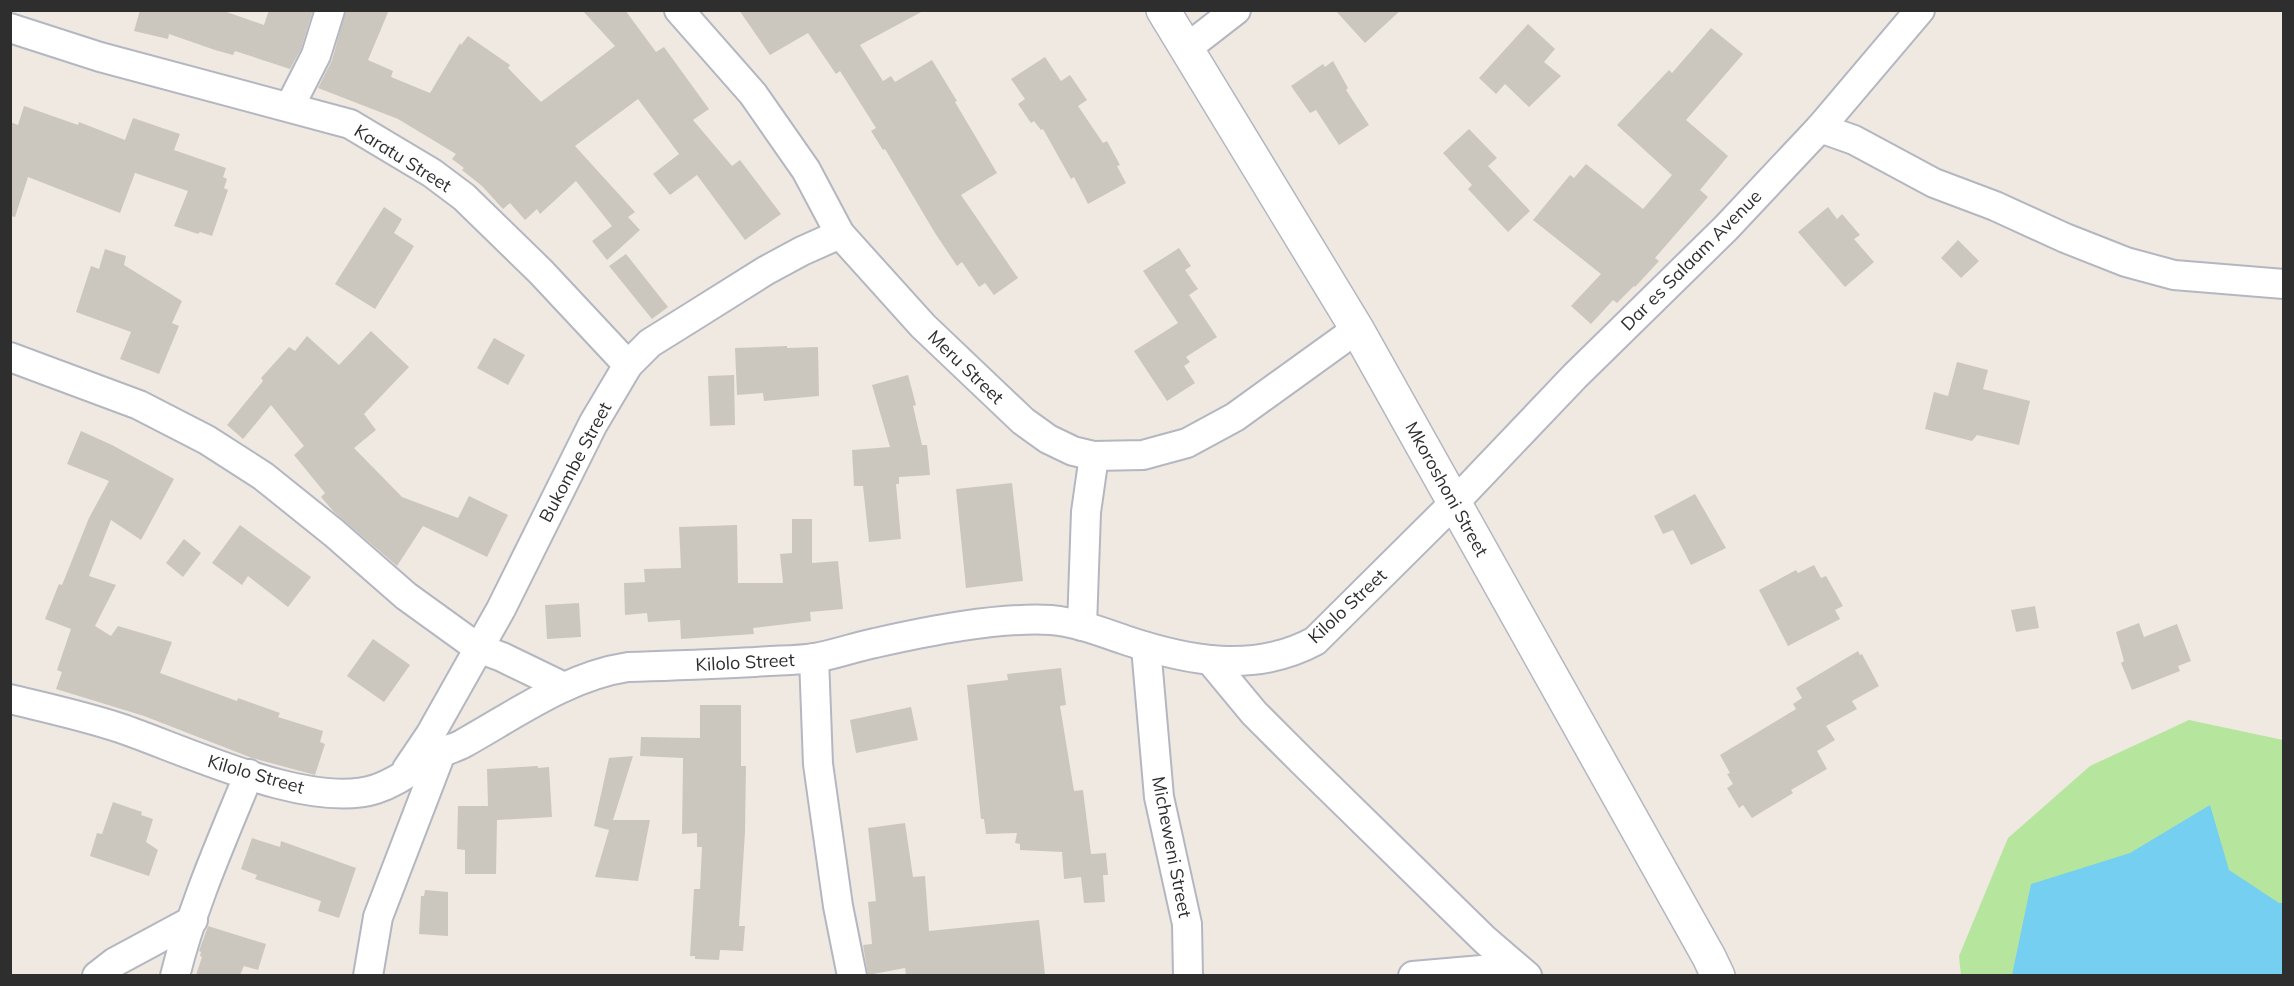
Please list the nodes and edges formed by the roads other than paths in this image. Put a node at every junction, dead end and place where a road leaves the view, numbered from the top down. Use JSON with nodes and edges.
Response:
{"nodes":[{"id":1,"x":330,"y":10,"type":"edge"},
{"id":2,"x":679,"y":10,"type":"edge"},
{"id":3,"x":1163,"y":10,"type":"edge"},
{"id":4,"x":1236,"y":10,"type":"edge"},
{"id":5,"x":1920,"y":10,"type":"edge"},
{"id":6,"x":10,"y":28,"type":"edge"},
{"id":7,"x":1187,"y":48,"type":"junction"},
{"id":8,"x":290,"y":106,"type":"junction"},
{"id":9,"x":1820,"y":128,"type":"junction"},
{"id":10,"x":840,"y":234,"type":"junction"},
{"id":11,"x":2283,"y":284,"type":"edge"},
{"id":12,"x":1357,"y":329,"type":"junction"},
{"id":13,"x":10,"y":357,"type":"edge"},
{"id":14,"x":628,"y":365,"type":"junction"},
{"id":15,"x":1094,"y":456,"type":"junction"},
{"id":16,"x":1454,"y":503,"type":"junction"},
{"id":17,"x":1082,"y":626,"type":"junction"},
{"id":18,"x":1146,"y":647,"type":"junction"},
{"id":19,"x":478,"y":648,"type":"junction"},
{"id":20,"x":814,"y":658,"type":"junction"},
{"id":21,"x":1210,"y":660,"type":"junction"},
{"id":22,"x":564,"y":687,"type":"junction"},
{"id":23,"x":10,"y":699,"type":"edge"},
{"id":24,"x":441,"y":753,"type":"junction"},
{"id":25,"x":249,"y":774,"type":"junction"},
{"id":26,"x":401,"y":778,"type":"junction"},
{"id":27,"x":193,"y":920,"type":"junction"},
{"id":28,"x":1707,"y":969,"type":"edge"},
{"id":29,"x":1522,"y":971,"type":"edge"},
{"id":30,"x":97,"y":975,"type":"edge"},
{"id":31,"x":175,"y":975,"type":"edge"},
{"id":32,"x":368,"y":975,"type":"edge"},
{"id":33,"x":852,"y":975,"type":"edge"},
{"id":34,"x":1188,"y":975,"type":"edge"},
{"id":35,"x":1413,"y":975,"type":"edge"}],
"edges":[{"from":1,"to":8,"type":"street"},
{"from":2,"to":10,"type":"street","name":"Meru Street"},
{"from":3,"to":7,"type":"street","name":"Mkoroshoni Street"},
{"from":4,"to":7,"type":"street"},
{"from":5,"to":9,"type":"street","name":"Dar es Salaam Avenue"},
{"from":6,"to":8,"type":"street","name":"Karatu Street"},
{"from":7,"to":12,"type":"street","name":"Mkoroshoni Street"},
{"from":8,"to":14,"type":"street","name":"Karatu Street"},
{"from":9,"to":11,"type":"street"},
{"from":9,"to":16,"type":"street","name":"Dar es Salaam Avenue"},
{"from":10,"to":14,"type":"street","name":"Bukombe Street"},
{"from":10,"to":15,"type":"street","name":"Meru Street"},
{"from":12,"to":15,"type":"street","name":"Meru Street"},
{"from":12,"to":16,"type":"street","name":"Mkoroshoni Street"},
{"from":13,"to":19,"type":"street"},
{"from":14,"to":19,"type":"street","name":"Bukombe Street"},
{"from":15,"to":17,"type":"street"},
{"from":16,"to":21,"type":"street","name":"Kilolo Street"},
{"from":16,"to":28,"type":"street","name":"Mkoroshoni Street"},
{"from":17,"to":18,"type":"street","name":"Kilolo Street"},
{"from":17,"to":20,"type":"street","name":"Kilolo Street"},
{"from":18,"to":21,"type":"street","name":"Kilolo Street"},
{"from":18,"to":34,"type":"street","name":"Micheweni Street"},
{"from":19,"to":22,"type":"street"},
{"from":19,"to":26,"type":"street","name":"Bukombe Street"},
{"from":20,"to":22,"type":"street","name":"Kilolo Street"},
{"from":20,"to":33,"type":"street"},
{"from":21,"to":29,"type":"street"},
{"from":22,"to":24,"type":"street","name":"Kilolo Street"},
{"from":23,"to":25,"type":"street","name":"Kilolo Street"},
{"from":24,"to":26,"type":"street","name":"Kilolo Street"},
{"from":24,"to":32,"type":"street"},
{"from":25,"to":26,"type":"street","name":"Kilolo Street"},
{"from":25,"to":27,"type":"street"},
{"from":27,"to":30,"type":"street"},
{"from":27,"to":31,"type":"street"},
{"from":29,"to":35,"type":"street"}]}
